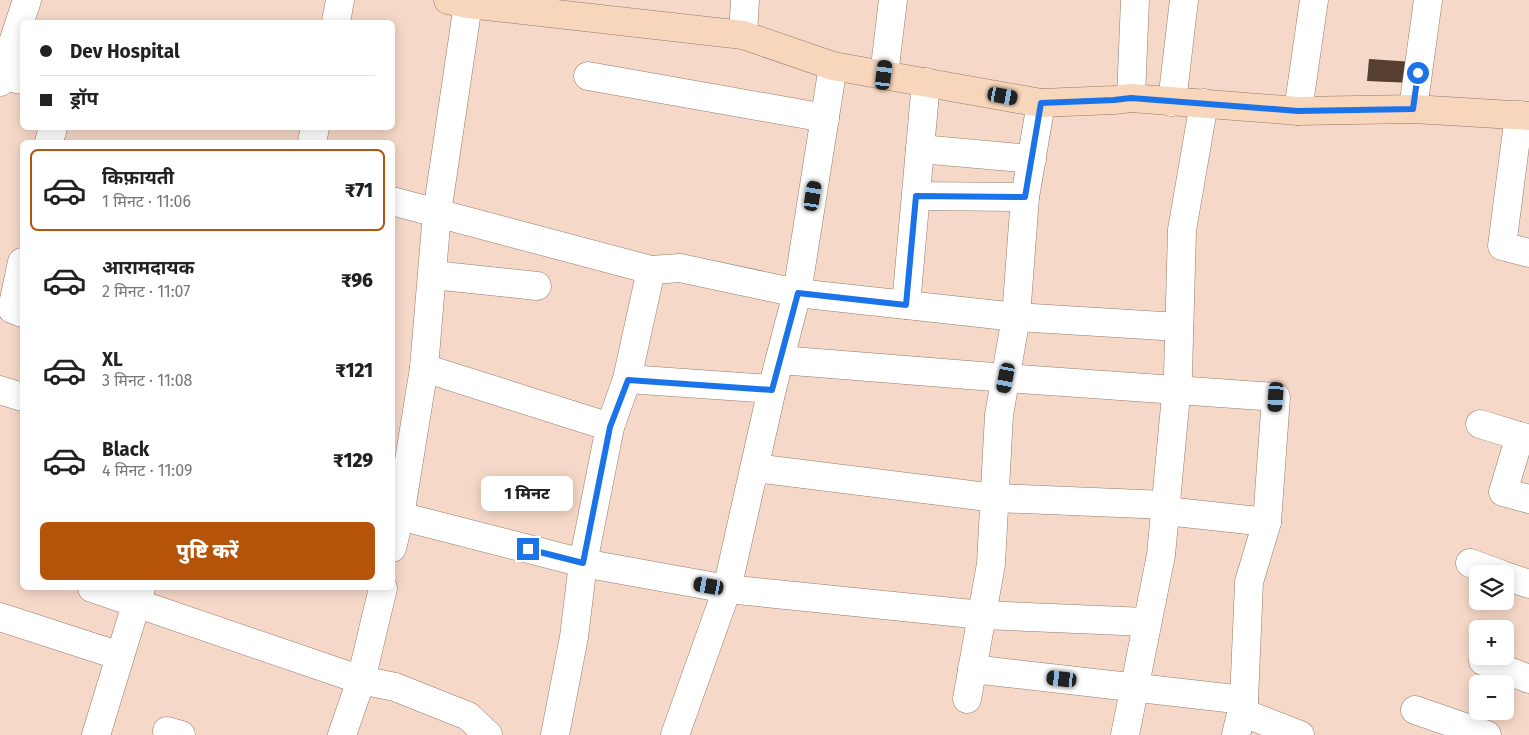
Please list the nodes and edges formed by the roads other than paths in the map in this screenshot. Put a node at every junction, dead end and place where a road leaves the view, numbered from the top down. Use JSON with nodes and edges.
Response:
{"nodes":[{"id":1,"x":28,"y":0,"type":"edge"},
{"id":2,"x":340,"y":0,"type":"edge"},
{"id":3,"x":745,"y":0,"type":"edge"},
{"id":4,"x":893,"y":0,"type":"edge"},
{"id":5,"x":1135,"y":0,"type":"edge"},
{"id":6,"x":1184,"y":0,"type":"edge"},
{"id":7,"x":1314,"y":0,"type":"edge"},
{"id":8,"x":1428,"y":0,"type":"edge"},
{"id":9,"x":455,"y":1,"type":"edge"},
{"id":10,"x":23,"y":20,"type":"edge"},
{"id":11,"x":336,"y":20,"type":"edge"},
{"id":12,"x":20,"y":32,"type":"edge"},
{"id":13,"x":743,"y":35,"type":"junction"},
{"id":14,"x":833,"y":66,"type":"junction"},
{"id":15,"x":884,"y":75,"type":"junction"},
{"id":16,"x":588,"y":76,"type":"dead end"},
{"id":17,"x":8,"y":79,"type":"edge"},
{"id":18,"x":926,"y":82,"type":"junction"},
{"id":19,"x":1131,"y":98,"type":"junction"},
{"id":20,"x":1172,"y":102,"type":"junction"},
{"id":21,"x":1041,"y":103,"type":"junction"},
{"id":22,"x":1204,"y":103,"type":"junction"},
{"id":23,"x":1413,"y":109,"type":"junction"},
{"id":24,"x":1298,"y":111,"type":"junction"},
{"id":25,"x":1524,"y":115,"type":"edge"},
{"id":26,"x":825,"y":118,"type":"junction"},
{"id":27,"x":920,"y":149,"type":"junction"},
{"id":28,"x":1032,"y":159,"type":"junction"},
{"id":29,"x":916,"y":196,"type":"junction"},
{"id":30,"x":1025,"y":197,"type":"junction"},
{"id":31,"x":395,"y":202,"type":"edge"},
{"id":32,"x":437,"y":213,"type":"junction"},
{"id":33,"x":1529,"y":253,"type":"edge"},
{"id":34,"x":651,"y":270,"type":"junction"},
{"id":35,"x":20,"y":271,"type":"edge"},
{"id":36,"x":433,"y":275,"type":"junction"},
{"id":37,"x":537,"y":286,"type":"dead end"},
{"id":38,"x":798,"y":293,"type":"junction"},
{"id":39,"x":906,"y":305,"type":"junction"},
{"id":40,"x":20,"y":312,"type":"edge"},
{"id":41,"x":1016,"y":317,"type":"junction"},
{"id":42,"x":1179,"y":327,"type":"junction"},
{"id":43,"x":780,"y":360,"type":"junction"},
{"id":44,"x":424,"y":368,"type":"junction"},
{"id":45,"x":1006,"y":378,"type":"junction"},
{"id":46,"x":628,"y":380,"type":"junction"},
{"id":47,"x":1176,"y":389,"type":"junction"},
{"id":48,"x":0,"y":390,"type":"edge"},
{"id":49,"x":772,"y":390,"type":"junction"},
{"id":50,"x":20,"y":396,"type":"edge"},
{"id":51,"x":1480,"y":424,"type":"dead end"},
{"id":52,"x":610,"y":427,"type":"junction"},
{"id":53,"x":1524,"y":437,"type":"edge"},
{"id":54,"x":754,"y":468,"type":"junction"},
{"id":55,"x":995,"y":498,"type":"junction"},
{"id":56,"x":1529,"y":499,"type":"edge"},
{"id":57,"x":1166,"y":508,"type":"junction"},
{"id":58,"x":396,"y":515,"type":"edge"},
{"id":59,"x":1267,"y":522,"type":"junction"},
{"id":60,"x":583,"y":563,"type":"junction"},
{"id":61,"x":1470,"y":563,"type":"dead end"},
{"id":62,"x":1475,"y":565,"type":"edge"},
{"id":63,"x":1514,"y":579,"type":"edge"},
{"id":64,"x":1529,"y":584,"type":"edge"},
{"id":65,"x":727,"y":589,"type":"junction"},
{"id":66,"x":105,"y":590,"type":"edge"},
{"id":67,"x":383,"y":590,"type":"edge"},
{"id":68,"x":139,"y":595,"type":"edge"},
{"id":69,"x":982,"y":615,"type":"junction"},
{"id":70,"x":0,"y":617,"type":"edge"},
{"id":71,"x":1147,"y":622,"type":"junction"},
{"id":72,"x":120,"y":656,"type":"junction"},
{"id":73,"x":1493,"y":665,"type":"edge"},
{"id":74,"x":972,"y":669,"type":"junction"},
{"id":75,"x":1529,"y":679,"type":"edge"},
{"id":76,"x":361,"y":680,"type":"junction"},
{"id":77,"x":1134,"y":688,"type":"junction"},
{"id":78,"x":967,"y":699,"type":"dead end"},
{"id":79,"x":1415,"y":710,"type":"dead end"},
{"id":80,"x":1240,"y":716,"type":"edge"},
{"id":81,"x":96,"y":735,"type":"edge"},
{"id":82,"x":342,"y":735,"type":"edge"},
{"id":83,"x":488,"y":735,"type":"edge"},
{"id":84,"x":555,"y":735,"type":"edge"},
{"id":85,"x":675,"y":735,"type":"edge"},
{"id":86,"x":1125,"y":735,"type":"edge"},
{"id":87,"x":1300,"y":735,"type":"edge"},
{"id":88,"x":1486,"y":735,"type":"edge"}],
"edges":[{"from":1,"to":10,"type":"street"},
{"from":2,"to":11,"type":"street"},
{"from":3,"to":13,"type":"street"},
{"from":4,"to":15,"type":"street"},
{"from":5,"to":19,"type":"street"},
{"from":6,"to":20,"type":"street"},
{"from":7,"to":24,"type":"street"},
{"from":8,"to":23,"type":"street"},
{"from":9,"to":13,"type":"main road"},
{"from":9,"to":32,"type":"street"},
{"from":12,"to":17,"type":"street"},
{"from":13,"to":14,"type":"main road"},
{"from":14,"to":15,"type":"main road"},
{"from":14,"to":26,"type":"street"},
{"from":15,"to":18,"type":"main road"},
{"from":16,"to":26,"type":"street"},
{"from":18,"to":21,"type":"main road"},
{"from":18,"to":27,"type":"street"},
{"from":19,"to":20,"type":"main road"},
{"from":19,"to":21,"type":"main road"},
{"from":20,"to":22,"type":"main road"},
{"from":21,"to":28,"type":"street"},
{"from":22,"to":24,"type":"main road"},
{"from":22,"to":42,"type":"street"},
{"from":23,"to":24,"type":"main road"},
{"from":23,"to":25,"type":"main road"},
{"from":25,"to":33,"type":"street"},
{"from":26,"to":38,"type":"street"},
{"from":27,"to":28,"type":"street"},
{"from":27,"to":29,"type":"street"},
{"from":28,"to":30,"type":"street"},
{"from":29,"to":30,"type":"street"},
{"from":29,"to":39,"type":"street"},
{"from":30,"to":41,"type":"street"},
{"from":31,"to":32,"type":"street"},
{"from":32,"to":34,"type":"street"},
{"from":32,"to":36,"type":"street"},
{"from":34,"to":38,"type":"street"},
{"from":34,"to":46,"type":"street"},
{"from":35,"to":40,"type":"street"},
{"from":36,"to":37,"type":"street"},
{"from":36,"to":44,"type":"street"},
{"from":38,"to":39,"type":"street"},
{"from":38,"to":43,"type":"street"},
{"from":39,"to":41,"type":"street"},
{"from":41,"to":42,"type":"street"},
{"from":41,"to":45,"type":"street"},
{"from":42,"to":47,"type":"street"},
{"from":43,"to":45,"type":"street"},
{"from":43,"to":49,"type":"street"},
{"from":44,"to":52,"type":"street"},
{"from":44,"to":58,"type":"street"},
{"from":45,"to":47,"type":"street"},
{"from":45,"to":55,"type":"street"},
{"from":46,"to":49,"type":"street"},
{"from":46,"to":52,"type":"street"},
{"from":47,"to":57,"type":"street"},
{"from":47,"to":59,"type":"street"},
{"from":48,"to":50,"type":"street"},
{"from":49,"to":54,"type":"street"},
{"from":51,"to":53,"type":"street"},
{"from":52,"to":60,"type":"street"},
{"from":53,"to":56,"type":"street"},
{"from":54,"to":55,"type":"street"},
{"from":54,"to":65,"type":"street"},
{"from":55,"to":57,"type":"street"},
{"from":55,"to":69,"type":"street"},
{"from":57,"to":59,"type":"street"},
{"from":57,"to":71,"type":"street"},
{"from":58,"to":60,"type":"street"},
{"from":59,"to":80,"type":"street"},
{"from":60,"to":65,"type":"street"},
{"from":60,"to":84,"type":"street"},
{"from":61,"to":62,"type":"street"},
{"from":63,"to":64,"type":"street"},
{"from":65,"to":69,"type":"street"},
{"from":65,"to":85,"type":"street"},
{"from":66,"to":68,"type":"street"},
{"from":67,"to":76,"type":"street"},
{"from":68,"to":72,"type":"street"},
{"from":68,"to":76,"type":"street"},
{"from":69,"to":71,"type":"street"},
{"from":69,"to":74,"type":"street"},
{"from":70,"to":72,"type":"street"},
{"from":71,"to":77,"type":"street"},
{"from":72,"to":81,"type":"street"},
{"from":73,"to":75,"type":"street"},
{"from":74,"to":77,"type":"street"},
{"from":74,"to":78,"type":"street"},
{"from":76,"to":82,"type":"street"},
{"from":76,"to":83,"type":"street"},
{"from":77,"to":80,"type":"street"},
{"from":77,"to":86,"type":"street"},
{"from":79,"to":88,"type":"street"},
{"from":80,"to":87,"type":"street"}]}
